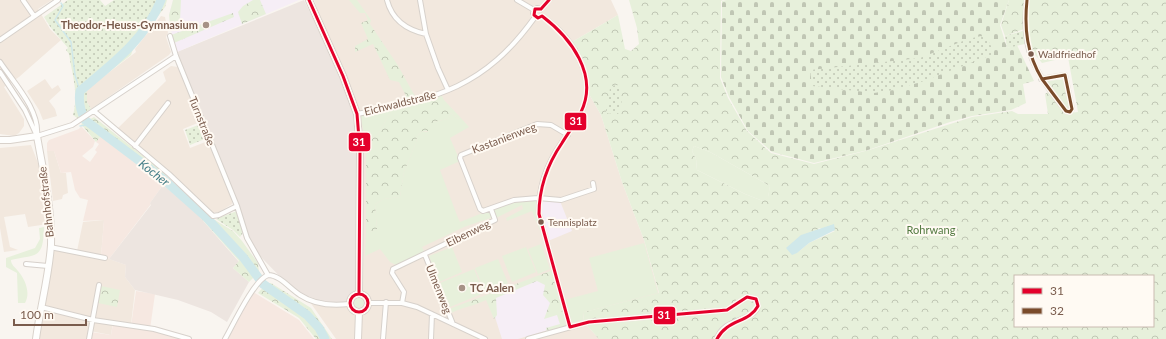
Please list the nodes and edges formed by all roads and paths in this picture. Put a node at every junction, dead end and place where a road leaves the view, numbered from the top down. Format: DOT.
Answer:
graph roads {
  1 [pos="23,0"];
  2 [pos="58,0"];
  3 [pos="308,0"];
  4 [pos="387,0"];
  5 [pos="420,0"];
  6 [pos="517,0"];
  7 [pos="549,0"];
  8 [pos="1027,0"];
  9 [pos="541,9"];
  10 [pos="534,10"];
  11 [pos="34,16"];
  12 [pos="542,16"];
  13 [pos="535,17"];
  14 [pos="426,34"];
  15 [pos="170,36"];
  16 [pos="0,40"];
  17 [pos="176,56"];
  18 [pos="0,62"];
  19 [pos="0,72"];
  20 [pos="1041,79"];
  21 [pos="448,90"];
  22 [pos="168,103"];
  23 [pos="94,111"];
  24 [pos="356,114"];
  25 [pos="568,135"];
  26 [pos="37,136"];
  27 [pos="0,140"];
  28 [pos="135,146"];
  29 [pos="593,184"];
  30 [pos="538,198"];
  31 [pos="237,206"];
  32 [pos="491,208"];
  33 [pos="50,247"];
  34 [pos="425,255"];
  35 [pos="105,258"];
  36 [pos="26,264"];
  37 [pos="48,266"];
  38 [pos="268,275"];
  39 [pos="99,285"];
  40 [pos="359,294"];
  41 [pos="386,302"];
  42 [pos="368,303"];
  43 [pos="402,303"];
  44 [pos="349,304"];
  45 [pos="41,307"];
  46 [pos="359,312"];
  47 [pos="432,314"];
  48 [pos="93,320"];
  49 [pos="452,324"];
  50 [pos="570,327"];
  51 [pos="36,339"];
  52 [pos="89,339"];
  53 [pos="189,339"];
  54 [pos="225,339"];
  55 [pos="358,339"];
  56 [pos="383,339"];
  57 [pos="431,339"];
  58 [pos="485,339"];
  59 [pos="528,339"];
  60 [pos="717,339"];
  1 -- 11 [label="street"];
  2 -- 11 [label="street"];
  3 -- 24 [label="main road"];
  4 -- 14 [label="street"];
  5 -- 14 [label="street"];
  6 -- 10 [label="street"];
  7 -- 9 [label="street"];
  8 -- 20 [label="street"];
  9 -- 10 [label="street"];
  9 -- 12 [label="street"];
  10 -- 13 [label="street"];
  11 -- 16 [label="street"];
  12 -- 13 [label="street"];
  12 -- 25 [label="street"];
  13 -- 21 [label="street, Eichwaldstraße"];
  14 -- 21 [label="street"];
  15 -- 17 [label="street, Turnstraße"];
  17 -- 23 [label="street"];
  17 -- 31 [label="street, Turnstraße"];
  18 -- 26 [label="street, Bahnhofstraße"];
  19 -- 26 [label="street, Bahnhofstraße"];
  20 -- 20 [label="street"];
  21 -- 24 [label="street, Eichwaldstraße"];
  22 -- 28 [label="street"];
  23 -- 26 [label="street"];
  23 -- 28 [label="street"];
  24 -- 40 [label="main road"];
  25 -- 30 [label="street"];
  25 -- 32 [label="street, Kastanienweg"];
  26 -- 27 [label="main road"];
  26 -- 33 [label="main road, Bahnhofstraße"];
  28 -- 31 [label="street"];
  29 -- 30 [label="street, Eibenweg"];
  30 -- 32 [label="street, Eibenweg"];
  30 -- 50 [label="street"];
  31 -- 38 [label="street, Turnstraße"];
  32 -- 34 [label="street, Eibenweg"];
  33 -- 35 [label="street"];
  33 -- 37 [label="main road, Bahnhofstraße"];
  34 -- 43 [label="street, Eibenweg"];
  34 -- 49 [label="street, Ulmenweg"];
  36 -- 37 [label="street"];
  37 -- 45 [label="main road, Bahnhofstraße"];
  38 -- 44 [label="street"];
  38 -- 54 [label="street"];
  39 -- 48 [label="street"];
  40 -- 42 [label="main road"];
  40 -- 44 [label="main road"];
  41 -- 42 [label="street"];
  41 -- 43 [label="street"];
  41 -- 56 [label="street"];
  42 -- 46 [label="main road"];
  43 -- 47 [label="street"];
  44 -- 46 [label="main road"];
  45 -- 48 [label="street"];
  45 -- 51 [label="main road, Bahnhofstraße"];
  46 -- 55 [label="main road"];
  47 -- 49 [label="street"];
  47 -- 57 [label="street"];
  48 -- 52 [label="street"];
  48 -- 53 [label="street"];
  49 -- 58 [label="street"];
  50 -- 59 [label="street"];
  50 -- 60 [label="street"];
}
